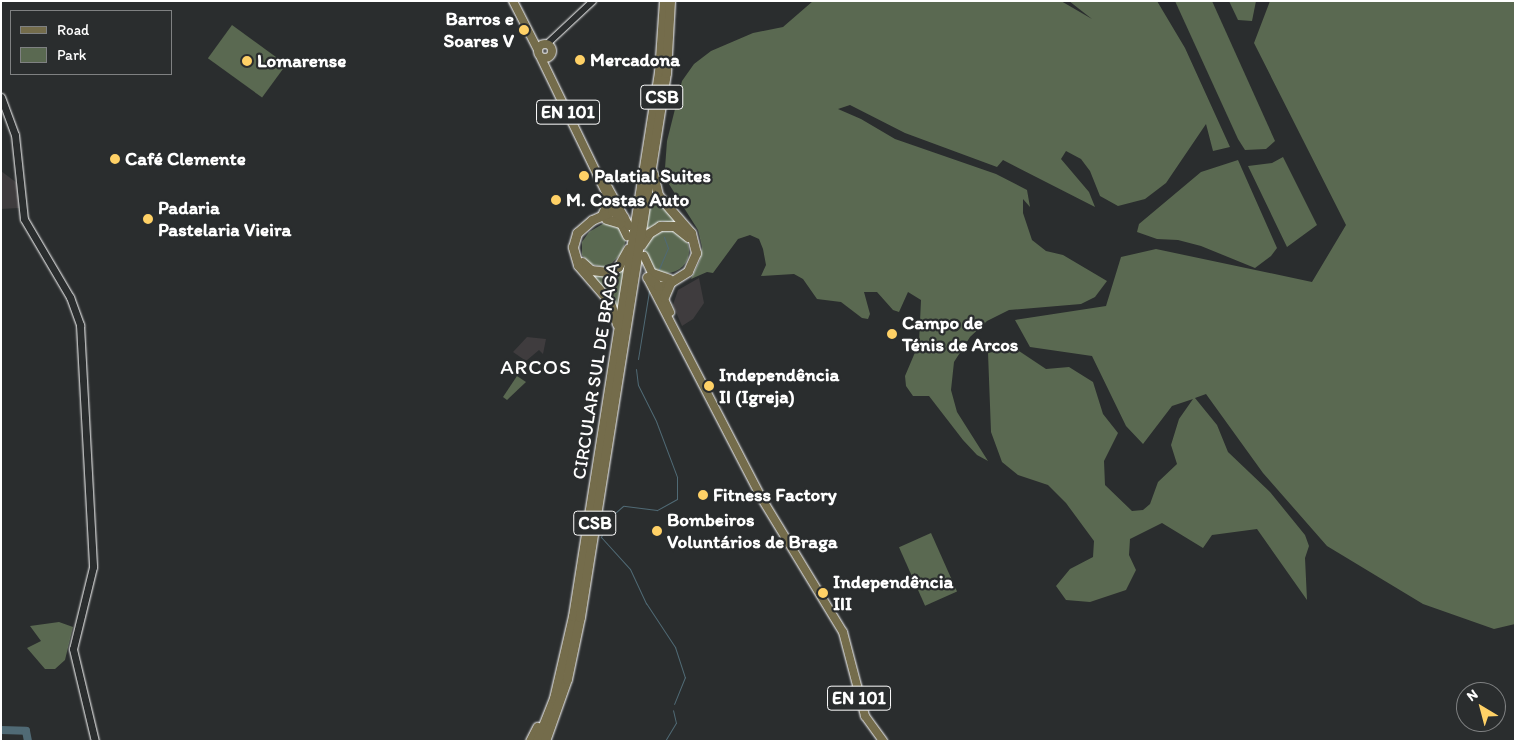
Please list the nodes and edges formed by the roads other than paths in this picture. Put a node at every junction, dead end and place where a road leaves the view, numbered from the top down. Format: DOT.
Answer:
graph roads {
  1 [pos="513,1"];
  2 [pos="593,1"];
  3 [pos="664,1"];
  4 [pos="670,1"];
  5 [pos="545,50"];
  6 [pos="1,97"];
  7 [pos="652,164"];
  8 [pos="596,168"];
  9 [pos="609,199"];
  10 [pos="616,208"];
  11 [pos="604,217"];
  12 [pos="624,222"];
  13 [pos="630,238"];
  14 [pos="641,253"];
  15 [pos="650,275"];
  16 [pos="669,281"];
  17 [pos="657,289"];
  18 [pos="664,297"];
  19 [pos="618,331"];
  20 [pos="679,335"];
  21 [pos="620,343"];
  22 [pos="568,661"];
  23 [pos="94,741"];
  24 [pos="530,741"];
  25 [pos="537,741"];
  26 [pos="545,741"];
  27 [pos="883,741"];
  1 -- 5 [label="main road"];
  2 -- 5 [label="street"];
  3 -- 13 [label="highway, CIRCULAR SUL DE BRAGA / CSB"];
  4 -- 7 [label="highway, CIRCULAR SUL DE BRAGA / CSB"];
  5 -- 8 [label="main road, EN 101"];
  6 -- 23 [label="main road"];
  7 -- 14 [label="highway, CIRCULAR SUL DE BRAGA / CSB"];
  7 -- 16 [label="highway"];
  8 -- 9 [label="main road, EN 101"];
  8 -- 10 [label="main road, EN 101"];
  9 -- 10 [label="main road, EN 101"];
  9 -- 11 [label="highway"];
  10 -- 11 [label="highway"];
  10 -- 12 [label="highway"];
  11 -- 12 [label="highway"];
  11 -- 13 [label="highway"];
  11 -- 19 [label="highway"];
  12 -- 13 [label="main road"];
  13 -- 19 [label="highway, CIRCULAR SUL DE BRAGA / CSB"];
  14 -- 15 [label="main road"];
  14 -- 16 [label="highway"];
  14 -- 21 [label="highway, CIRCULAR SUL DE BRAGA / CSB"];
  15 -- 16 [label="highway"];
  15 -- 17 [label="highway"];
  16 -- 17 [label="highway"];
  16 -- 18 [label="highway"];
  17 -- 18 [label="main road, EN 101"];
  17 -- 20 [label="main road, EN 101"];
  18 -- 20 [label="main road, EN 101"];
  19 -- 21 [label="highway, CIRCULAR SUL DE BRAGA / CSB"];
  20 -- 27 [label="main road, EN 101"];
  21 -- 22 [label="highway, CIRCULAR SUL DE BRAGA / CSB"];
  22 -- 24 [label="highway"];
  22 -- 25 [label="highway, CIRCULAR SUL DE BRAGA / CSB"];
  22 -- 26 [label="highway, CIRCULAR SUL DE BRAGA / CSB"];
}
